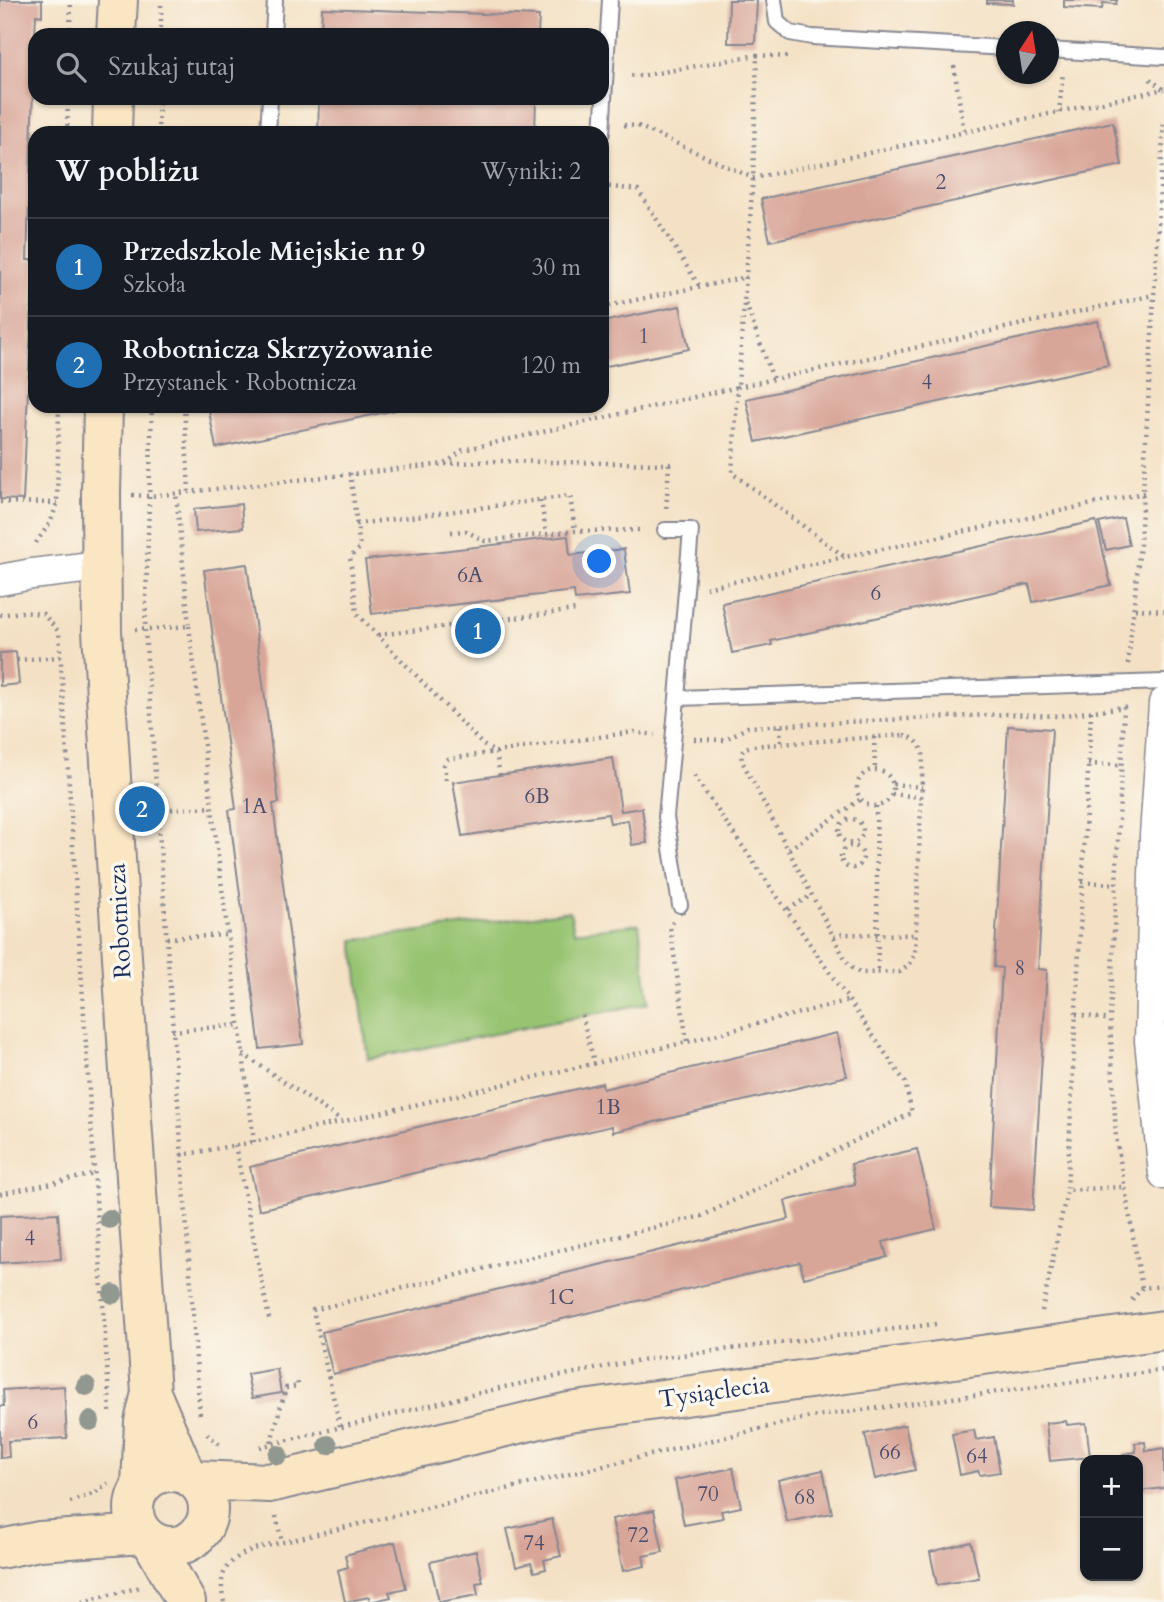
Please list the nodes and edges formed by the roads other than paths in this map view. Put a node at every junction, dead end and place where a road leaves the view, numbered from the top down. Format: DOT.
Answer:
graph roads {
  1 [pos="118,0"];
  2 [pos="275,0"];
  3 [pos="610,0"];
  4 [pos="774,0"];
  5 [pos="116,28"];
  6 [pos="273,28"];
  7 [pos="608,28"];
  8 [pos="996,47"];
  9 [pos="1059,51"];
  10 [pos="1164,57"];
  11 [pos="113,105"];
  12 [pos="270,105"];
  13 [pos="603,105"];
  14 [pos="112,126"];
  15 [pos="268,126"];
  16 [pos="602,126"];
  17 [pos="103,413"];
  18 [pos="665,530"];
  19 [pos="100,566"];
  20 [pos="0,580"];
  21 [pos="1164,682"];
  22 [pos="677,698"];
  23 [pos="1164,703"];
  24 [pos="680,905"];
  25 [pos="1164,1174"];
  26 [pos="1164,1331"];
  27 [pos="151,1393"];
  28 [pos="191,1478"];
  29 [pos="272,1496"];
  30 [pos="136,1508"];
  31 [pos="202,1529"];
  32 [pos="0,1549"];
  33 [pos="186,1602"];
  34 [pos="199,1602"];
  1 -- 5 [label="street"];
  2 -- 6 [label="lane"];
  3 -- 7 [label="lane"];
  4 -- 8 [label="lane"];
  9 -- 10 [label="lane"];
  11 -- 14 [label="street"];
  12 -- 15 [label="lane"];
  13 -- 16 [label="lane"];
  17 -- 19 [label="street, Robotnicza"];
  18 -- 22 [label="lane"];
  19 -- 20 [label="street"];
  19 -- 27 [label="street, Robotnicza"];
  21 -- 22 [label="lane"];
  22 -- 24 [label="lane"];
  23 -- 25 [label="street"];
  26 -- 29 [label="street, Tysiąclecia"];
  27 -- 28 [label="street, Robotnicza"];
  27 -- 30 [label="street, Robotnicza"];
  28 -- 29 [label="street, Tysiąclecia"];
  28 -- 30 [label="street"];
  28 -- 31 [label="street"];
  29 -- 31 [label="street, Tysiąclecia"];
  30 -- 31 [label="street"];
  30 -- 32 [label="street"];
  30 -- 33 [label="street"];
  31 -- 34 [label="street"];
}
